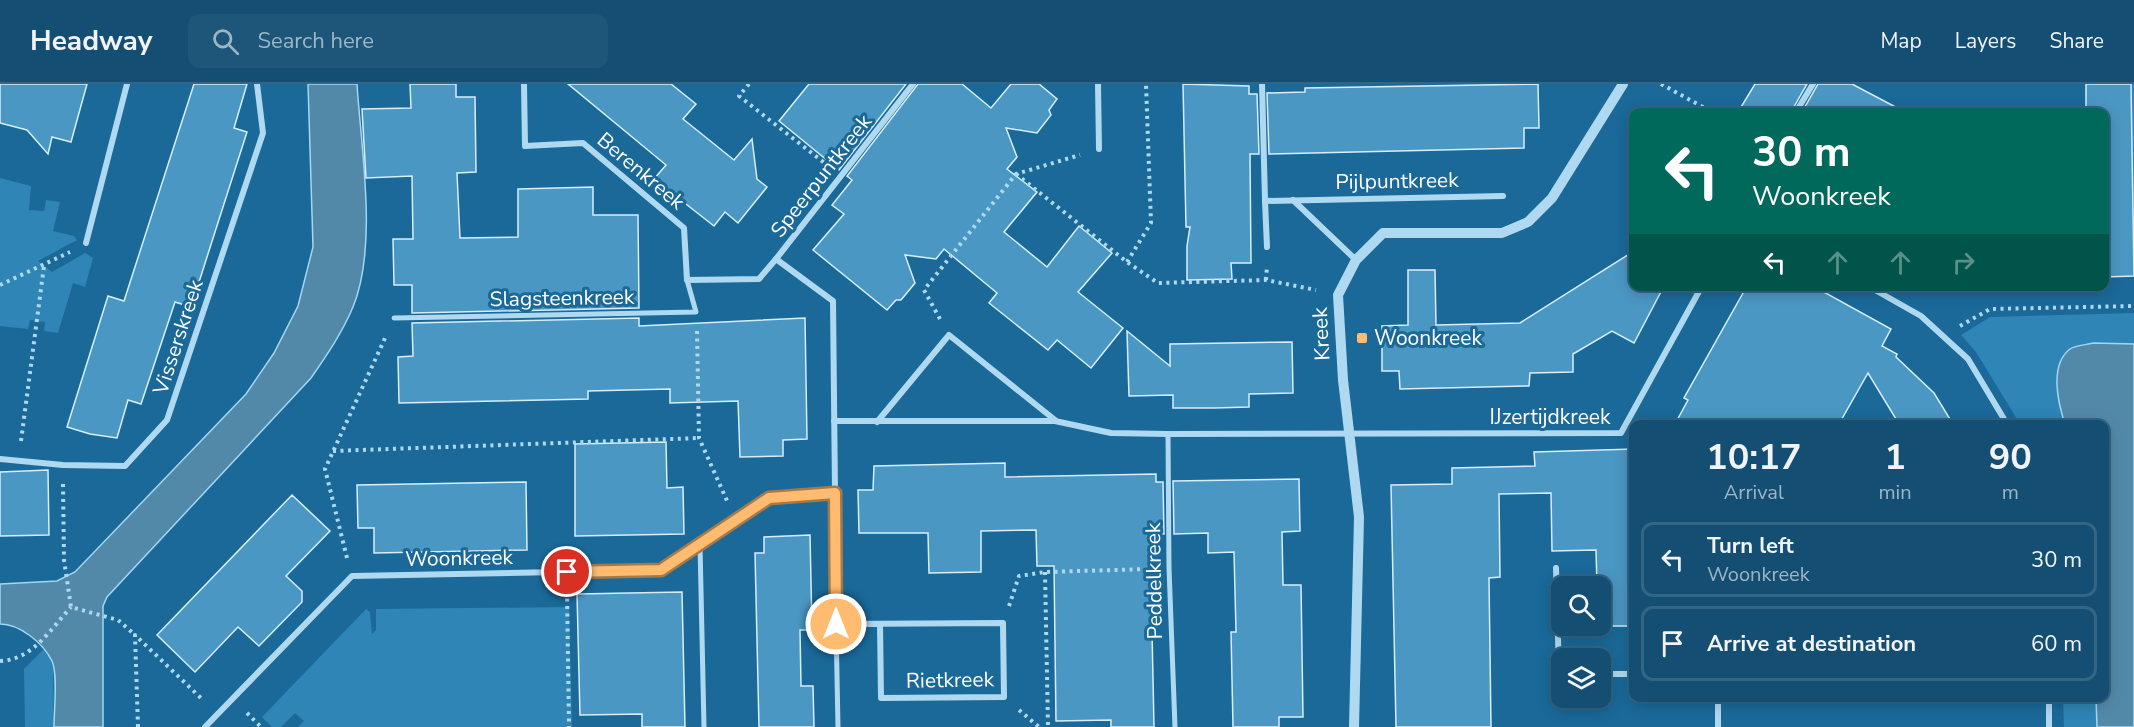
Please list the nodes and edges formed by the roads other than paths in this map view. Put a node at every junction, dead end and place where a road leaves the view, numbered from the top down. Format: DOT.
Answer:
graph roads {
  1 [pos="127,84"];
  2 [pos="257,84"];
  3 [pos="524,84"];
  4 [pos="913,84"];
  5 [pos="1098,84"];
  6 [pos="1262,84"];
  7 [pos="1623,84"];
  8 [pos="1813,84"];
  9 [pos="1799,108"];
  10 [pos="1099,149"];
  11 [pos="1503,196"];
  12 [pos="1292,200"];
  13 [pos="1266,201"];
  14 [pos="86,243"];
  15 [pos="1267,247"];
  16 [pos="776,259"];
  17 [pos="1356,261"];
  18 [pos="687,280"];
  19 [pos="1699,291"];
  20 [pos="1877,291"];
  21 [pos="394,318"];
  22 [pos="2005,420"];
  23 [pos="834,421"];
  24 [pos="1055,421"];
  25 [pos="877,422"];
  26 [pos="1168,434"];
  27 [pos="1348,434"];
  28 [pos="0,459"];
  29 [pos="835,493"];
  30 [pos="700,545"];
  31 [pos="1556,568"];
  32 [pos="836,624"];
  33 [pos="880,624"];
  34 [pos="1558,648"];
  35 [pos="1611,674"];
  36 [pos="1629,674"];
  37 [pos="1718,702"];
  38 [pos="2049,702"];
  39 [pos="205,727"];
  40 [pos="704,727"];
  41 [pos="838,727"];
  42 [pos="1175,727"];
  43 [pos="1354,727"];
  44 [pos="1718,727"];
  45 [pos="2049,727"];
  1 -- 14 [label="street"];
  2 -- 28 [label="street, Visserskreek"];
  3 -- 18 [label="street, Berenkreek"];
  4 -- 16 [label="street, Speerpuntkreek"];
  5 -- 10 [label="street"];
  6 -- 13 [label="street"];
  7 -- 17 [label="street, Kreek"];
  8 -- 9 [label="street"];
  11 -- 12 [label="street, Pijlpuntkreek"];
  12 -- 13 [label="street, Pijlpuntkreek"];
  12 -- 17 [label="street"];
  13 -- 15 [label="street"];
  16 -- 18 [label="street"];
  16 -- 23 [label="street"];
  17 -- 27 [label="street, Kreek"];
  18 -- 21 [label="street, Slagsteenkreek"];
  19 -- 27 [label="street, IJzertijdkreek"];
  20 -- 22 [label="street"];
  23 -- 25 [label="street"];
  23 -- 29 [label="street"];
  24 -- 25 [label="street"];
  24 -- 25 [label="street"];
  24 -- 26 [label="street"];
  26 -- 27 [label="street"];
  26 -- 42 [label="street, Peddelkreek"];
  27 -- 43 [label="street, Kreek"];
  29 -- 30 [label="street, Woonkreek"];
  29 -- 32 [label="street"];
  30 -- 39 [label="street, Woonkreek"];
  30 -- 40 [label="street"];
  31 -- 34 [label="street"];
  32 -- 33 [label="street"];
  32 -- 41 [label="street"];
  33 -- 33 [label="street, Rietkreek"];
  35 -- 36 [label="street"];
  37 -- 44 [label="street"];
  38 -- 45 [label="street"];
}
